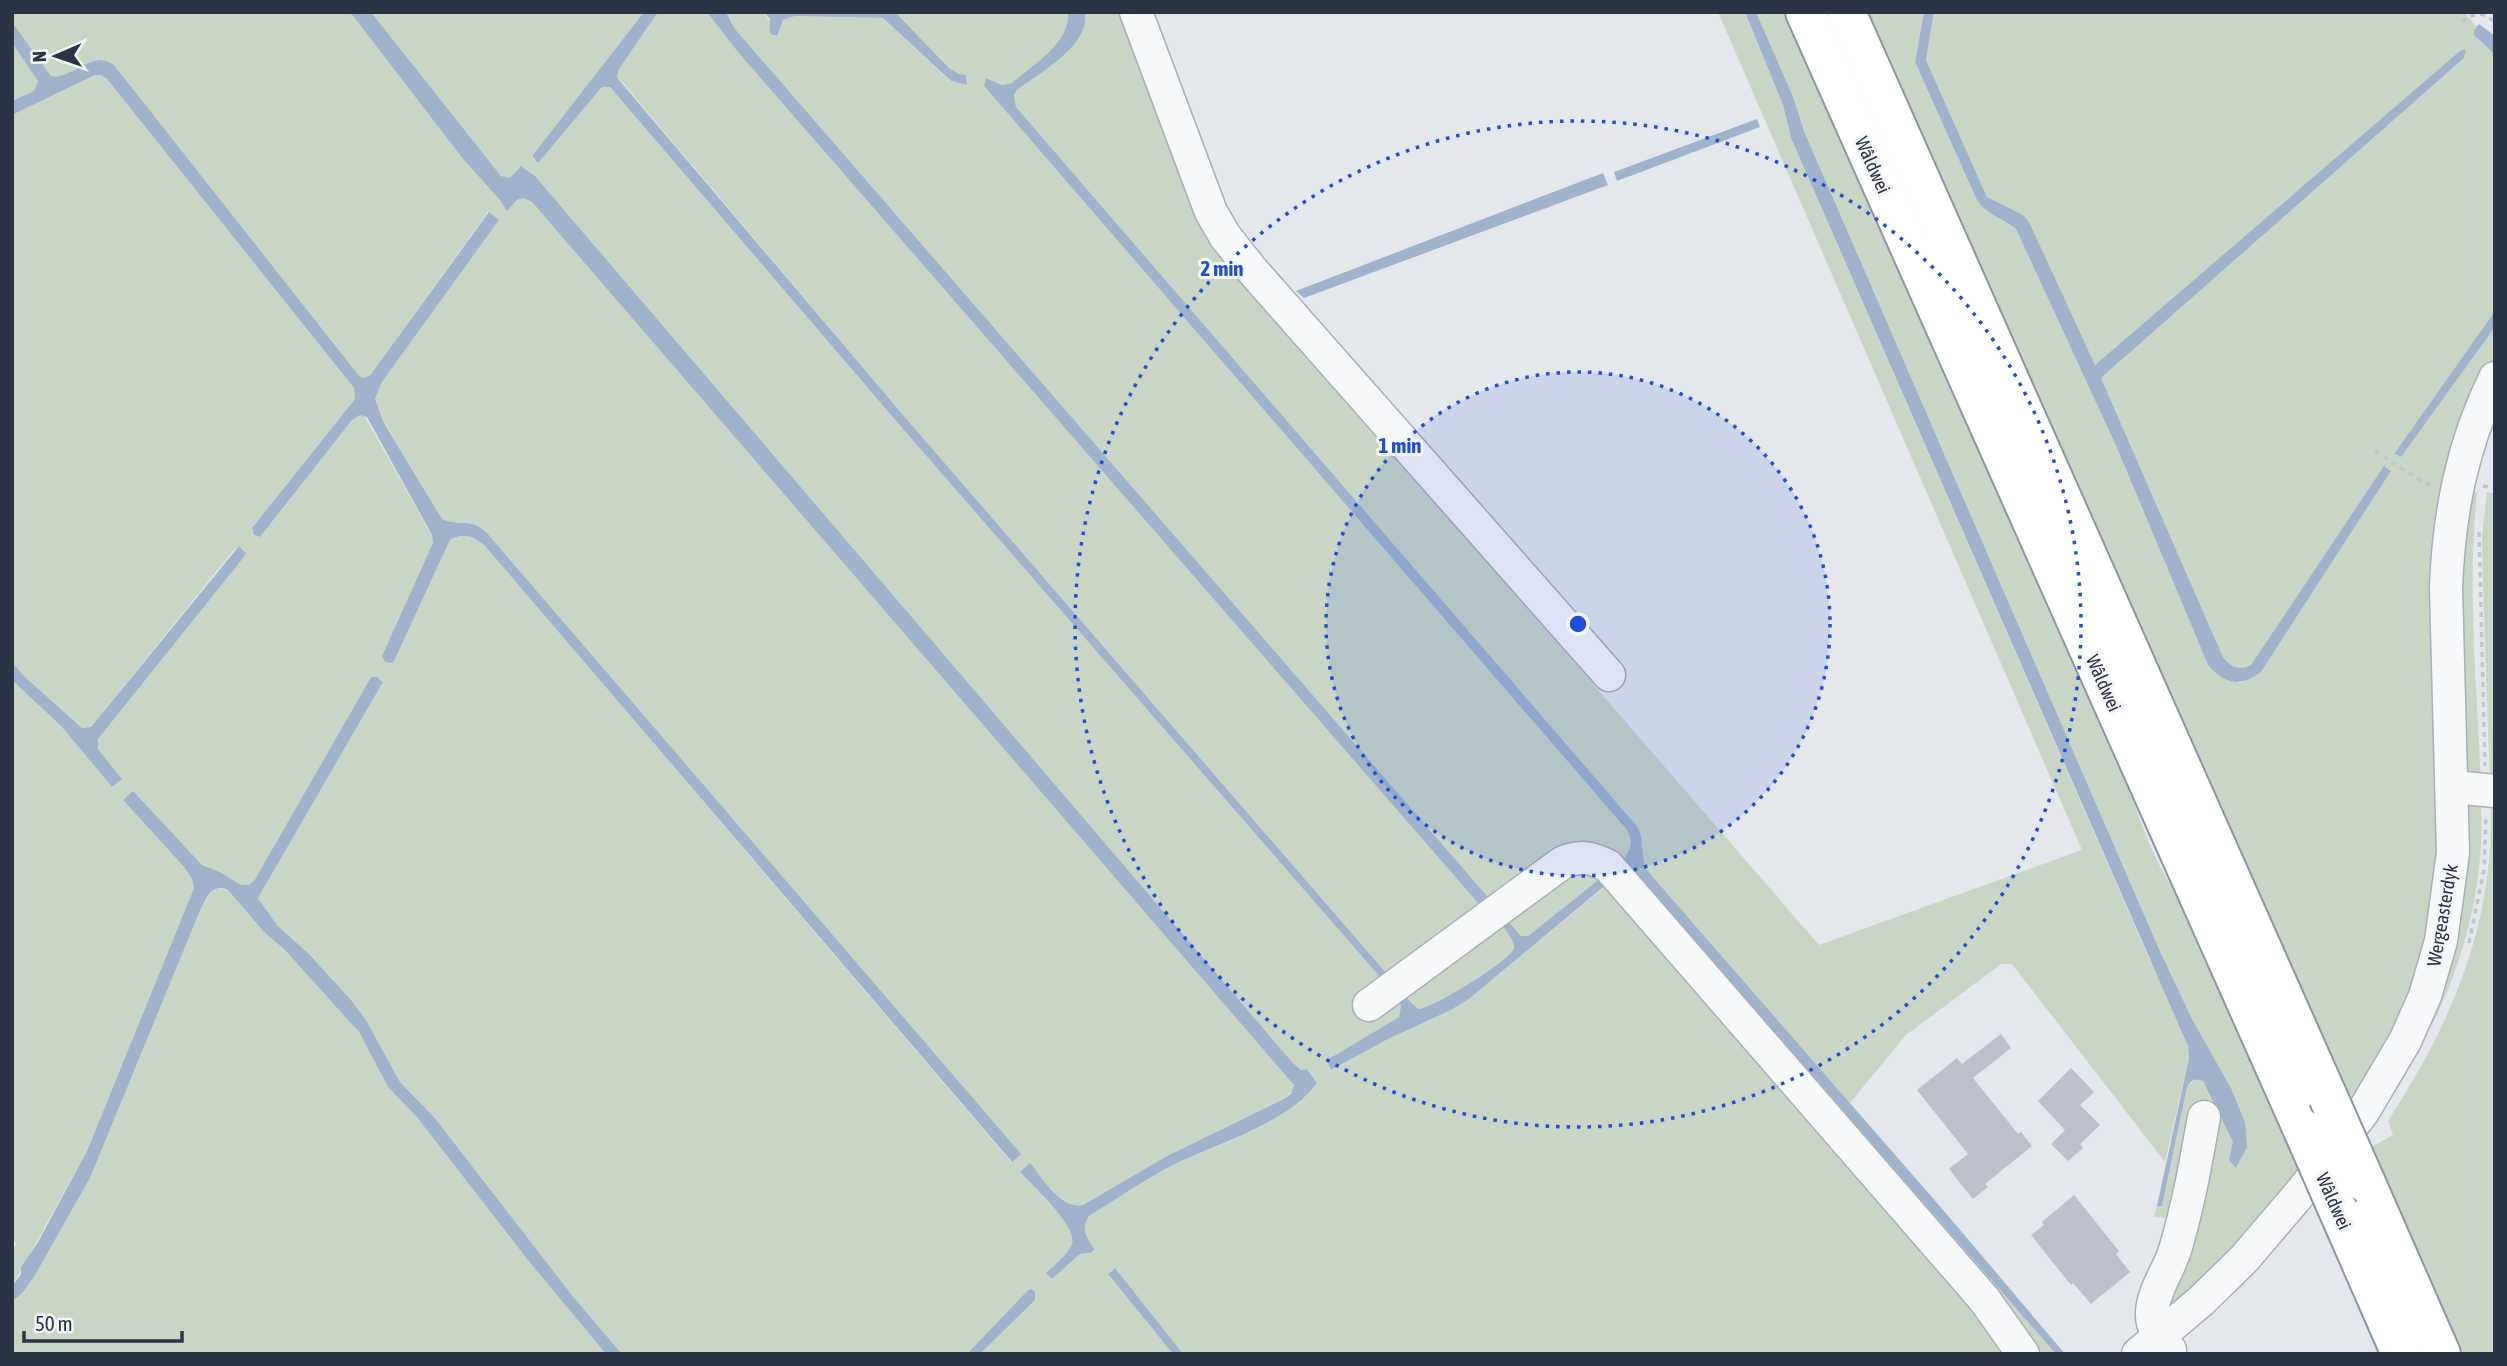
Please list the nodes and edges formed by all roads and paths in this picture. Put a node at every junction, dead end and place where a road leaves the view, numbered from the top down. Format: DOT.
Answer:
graph roads {
  1 [pos="1136,12"];
  2 [pos="1805,12"];
  3 [pos="1846,12"];
  4 [pos="2486,14"];
  5 [pos="2462,23"];
  6 [pos="2495,23"];
  7 [pos="2495,378"];
  8 [pos="2375,451"];
  9 [pos="2485,480"];
  10 [pos="2421,481"];
  11 [pos="2483,495"];
  12 [pos="2479,529"];
  13 [pos="1609,675"];
  14 [pos="2453,787"];
  15 [pos="2490,790"];
  16 [pos="1368,1005"];
  17 [pos="2204,1117"];
  18 [pos="2157,1348"];
  19 [pos="2023,1354"];
  20 [pos="2401,1354"];
  21 [pos="2441,1354"];
  1 -- 13 [label="street"];
  2 -- 20 [label="highway, Wâldwei, bridge"];
  3 -- 21 [label="highway, Wâldwei, bridge"];
  4 -- 5 [label="path"];
  4 -- 6 [label="path"];
  7 -- 14 [label="street, Wergeasterdyk"];
  8 -- 10 [label="path"];
  9 -- 11 [label="path"];
  12 -- 15 [label="path"];
  14 -- 15 [label="street"];
  14 -- 18 [label="street, Wergeasterdyk"];
  16 -- 19 [label="street"];
  17 -- 18 [label="street"];
}
